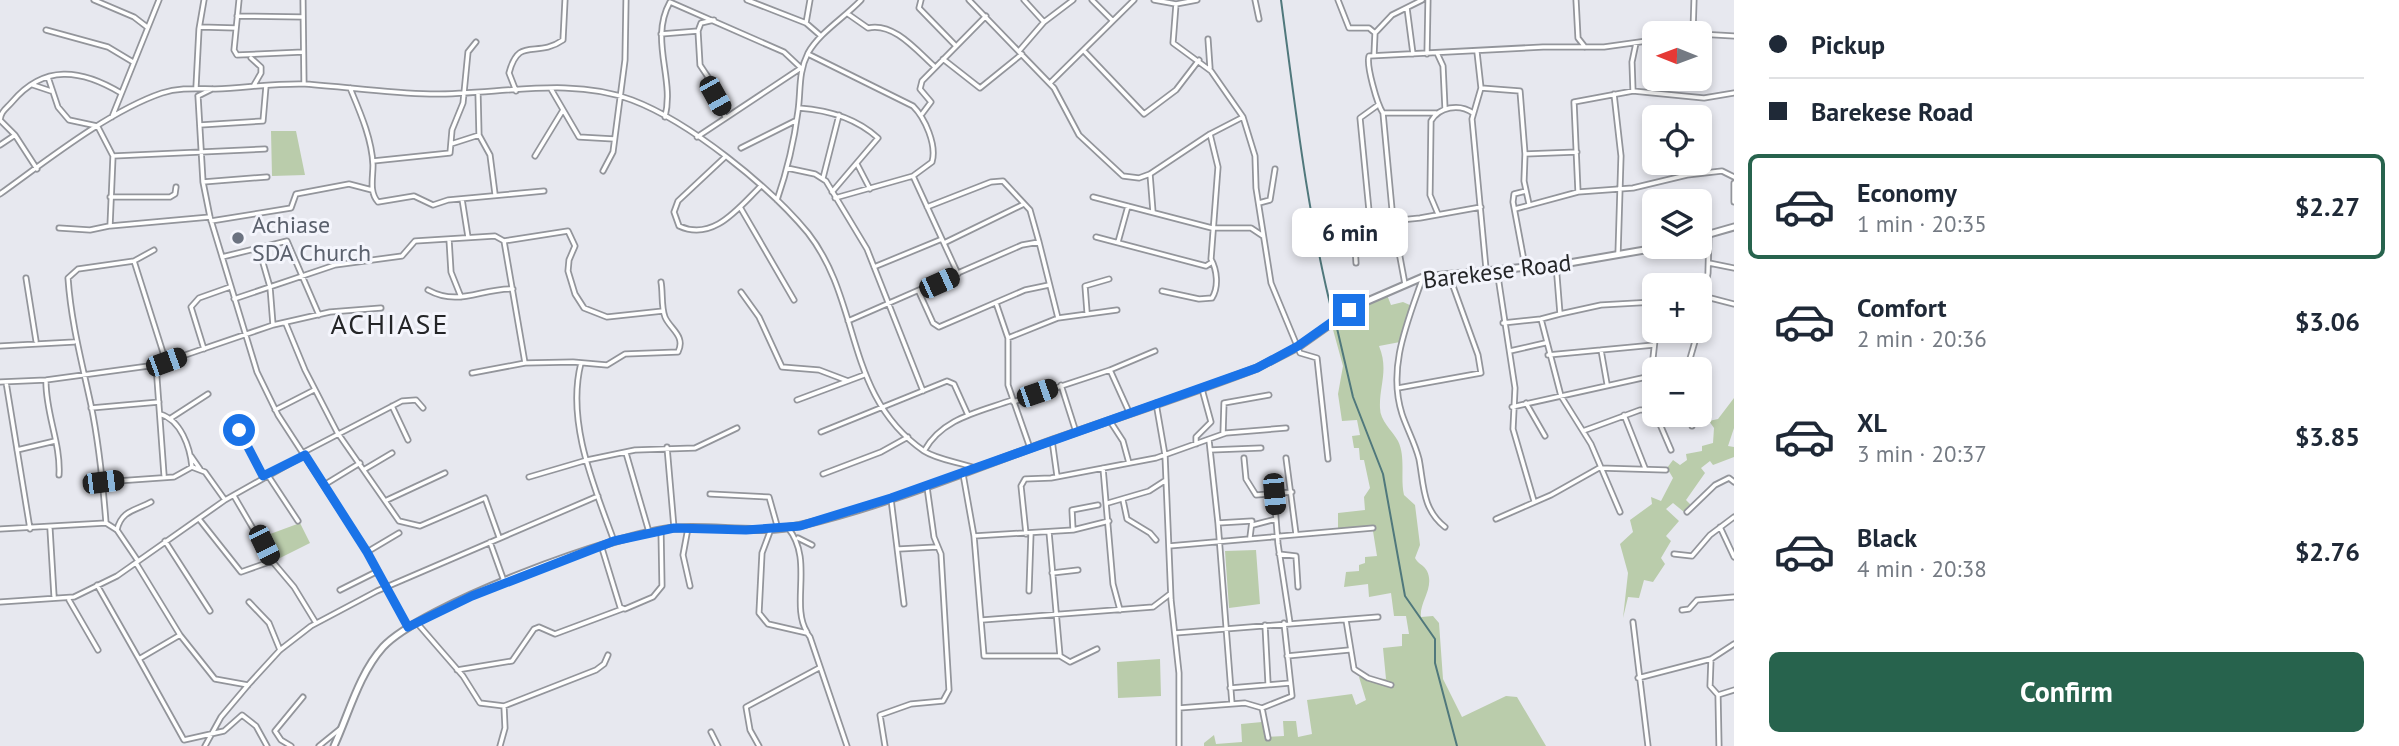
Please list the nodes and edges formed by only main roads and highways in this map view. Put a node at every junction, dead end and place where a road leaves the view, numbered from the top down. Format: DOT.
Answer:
graph roads {
  1 [pos="1734,227"];
  2 [pos="1712,233"];
  3 [pos="1642,251"];
  4 [pos="334,746"];
  1 -- 2 [label="main road"];
  3 -- 4 [label="main road, Barekese Road"];
}
